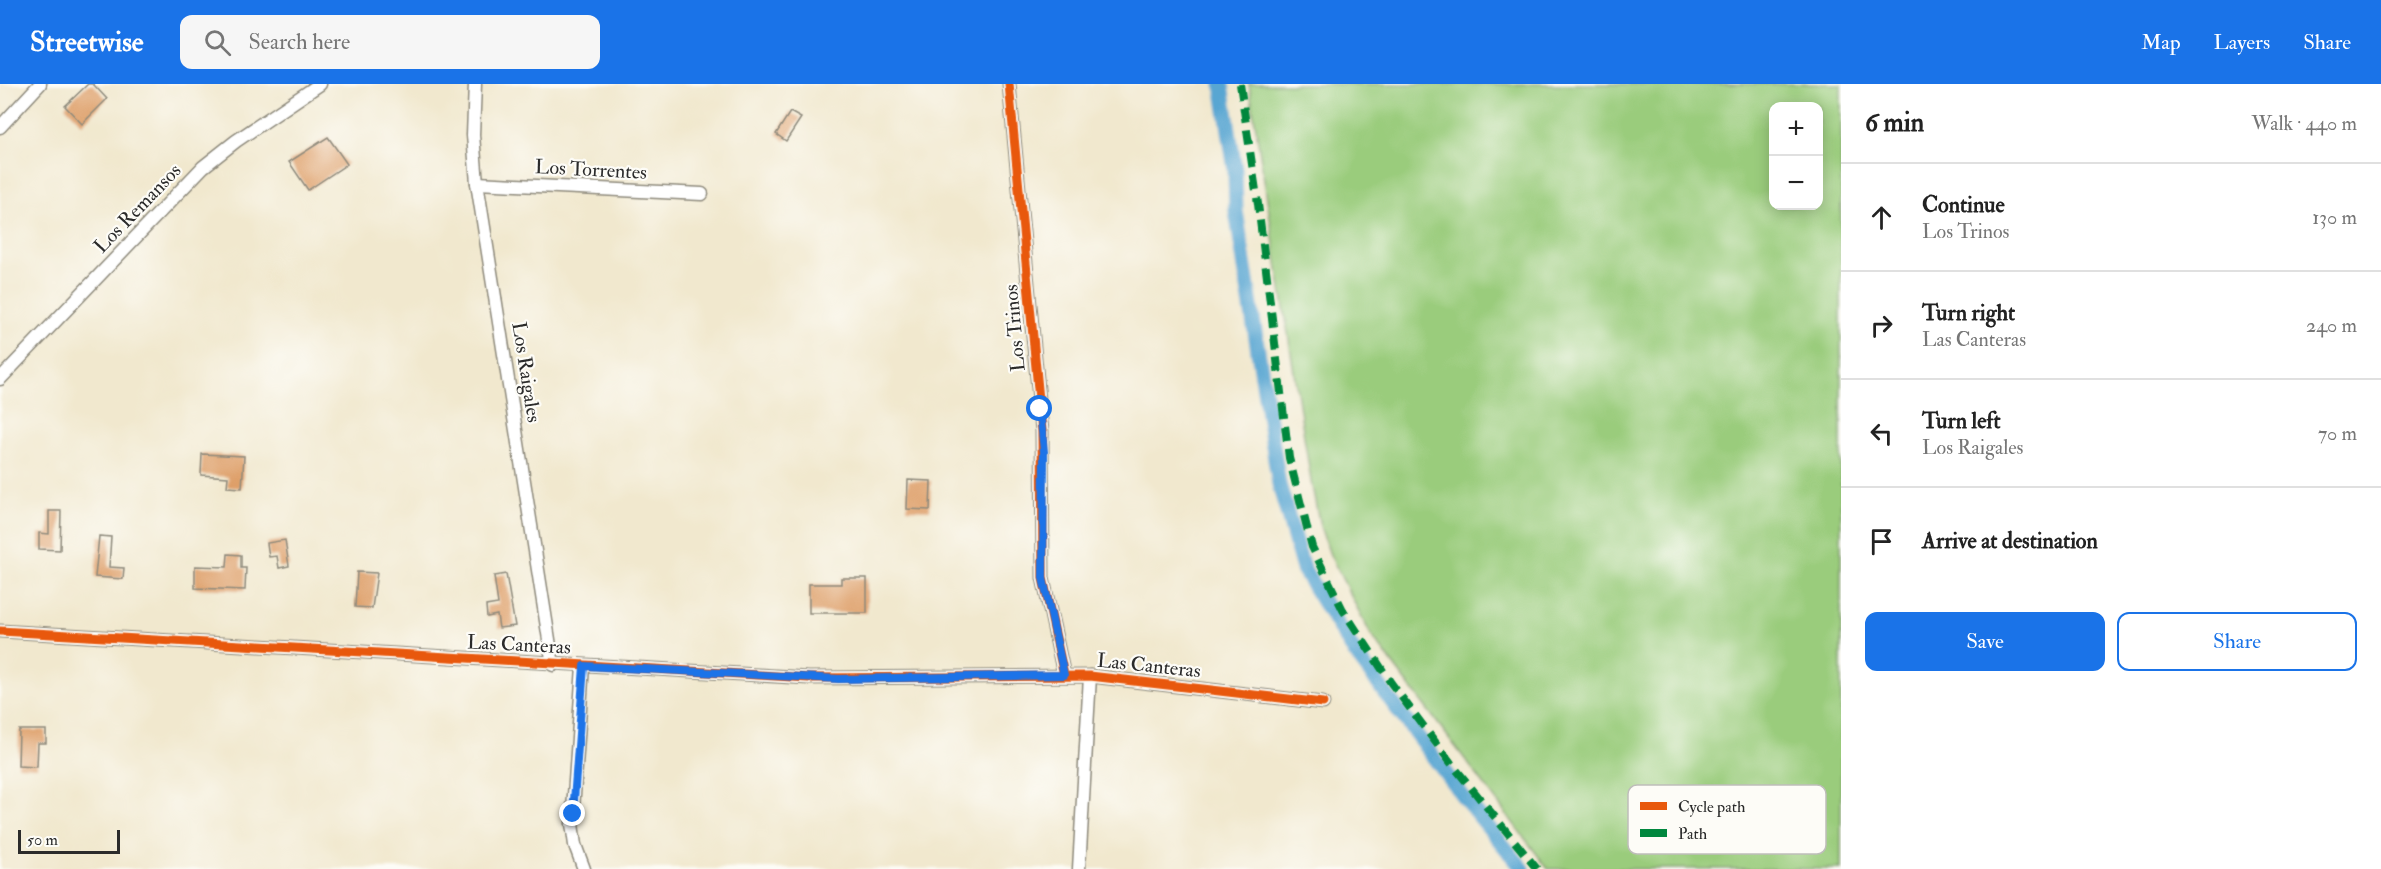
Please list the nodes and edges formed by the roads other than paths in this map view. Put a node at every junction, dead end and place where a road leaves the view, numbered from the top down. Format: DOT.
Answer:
graph roads {
  1 [pos="40,84"];
  2 [pos="320,84"];
  3 [pos="475,84"];
  4 [pos="1009,84"];
  5 [pos="0,127"];
  6 [pos="477,183"];
  7 [pos="702,194"];
  8 [pos="0,380"];
  9 [pos="0,631"];
  10 [pos="553,664"];
  11 [pos="584,666"];
  12 [pos="1064,675"];
  13 [pos="1090,676"];
  14 [pos="1323,703"];
  15 [pos="584,869"];
  16 [pos="1079,869"];
  1 -- 5 [label="street"];
  2 -- 8 [label="street, Los Remansos"];
  3 -- 6 [label="street, Los Raigales"];
  4 -- 12 [label="street, Los Trinos"];
  6 -- 7 [label="street, Los Torrentes"];
  6 -- 10 [label="street, Los Raigales"];
  9 -- 10 [label="street, Las Canteras"];
  10 -- 11 [label="street, Las Canteras"];
  11 -- 12 [label="street, Las Canteras"];
  11 -- 15 [label="street"];
  12 -- 13 [label="street, Las Canteras"];
  13 -- 14 [label="street, Las Canteras"];
  13 -- 16 [label="street"];
}
